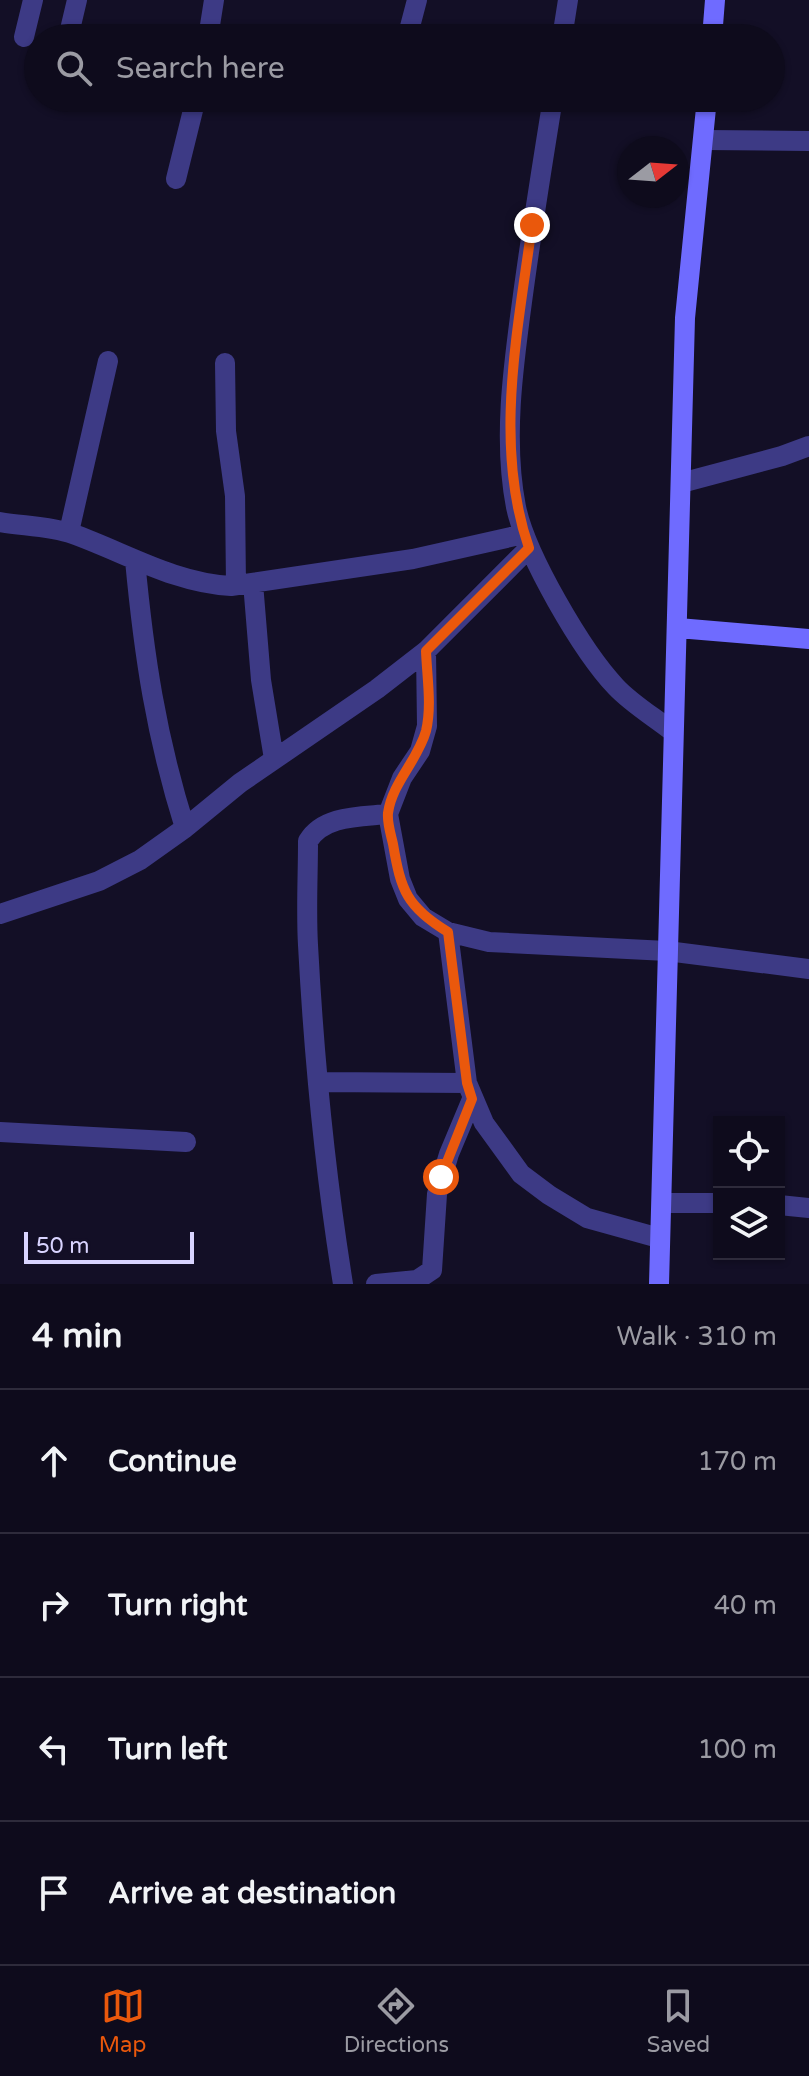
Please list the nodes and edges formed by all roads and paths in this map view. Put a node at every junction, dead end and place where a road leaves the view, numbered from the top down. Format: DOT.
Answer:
graph roads {
  1 [pos="33,0"];
  2 [pos="77,0"];
  3 [pos="214,0"];
  4 [pos="417,0"];
  5 [pos="568,0"];
  6 [pos="715,0"];
  7 [pos="27,24"];
  8 [pos="75,24"];
  9 [pos="210,24"];
  10 [pos="411,24"];
  11 [pos="564,24"];
  12 [pos="713,24"];
  13 [pos="191,112"];
  14 [pos="551,112"];
  15 [pos="706,112"];
  16 [pos="704,140"];
  17 [pos="809,141"];
  18 [pos="176,179"];
  19 [pos="108,361"];
  20 [pos="225,363"];
  21 [pos="809,446"];
  22 [pos="681,483"];
  23 [pos="0,522"];
  24 [pos="69,532"];
  25 [pos="527,541"];
  26 [pos="135,560"];
  27 [pos="244,584"];
  28 [pos="678,628"];
  29 [pos="809,639"];
  30 [pos="426,651"];
  31 [pos="673,732"];
  32 [pos="274,759"];
  33 [pos="388,814"];
  34 [pos="185,828"];
  35 [pos="0,914"];
  36 [pos="448,932"];
  37 [pos="667,951"];
  38 [pos="809,969"];
  39 [pos="318,1082"];
  40 [pos="470,1091"];
  41 [pos="0,1132"];
  42 [pos="186,1142"];
  43 [pos="662,1203"];
  44 [pos="713,1203"];
  45 [pos="785,1206"];
  46 [pos="809,1208"];
  47 [pos="659,1238"];
  48 [pos="343,1284"];
  49 [pos="376,1284"];
  50 [pos="659,1284"];
  1 -- 7 [label="street"];
  2 -- 8 [label="street"];
  3 -- 9 [label="street"];
  4 -- 10 [label="street"];
  5 -- 11 [label="street"];
  6 -- 12 [label="street"];
  13 -- 18 [label="street"];
  14 -- 25 [label="street"];
  15 -- 16 [label="street"];
  16 -- 17 [label="street"];
  16 -- 22 [label="street"];
  19 -- 24 [label="street"];
  20 -- 27 [label="street"];
  21 -- 22 [label="street"];
  22 -- 28 [label="street"];
  23 -- 24 [label="street"];
  24 -- 26 [label="street"];
  25 -- 27 [label="street"];
  25 -- 30 [label="street"];
  25 -- 31 [label="street"];
  26 -- 27 [label="street"];
  26 -- 34 [label="street"];
  27 -- 32 [label="street"];
  28 -- 29 [label="street"];
  28 -- 31 [label="street"];
  30 -- 32 [label="street"];
  30 -- 33 [label="street"];
  31 -- 37 [label="street"];
  32 -- 34 [label="street"];
  33 -- 36 [label="street"];
  33 -- 39 [label="street"];
  34 -- 35 [label="street"];
  36 -- 37 [label="street"];
  36 -- 40 [label="street"];
  37 -- 38 [label="street"];
  37 -- 43 [label="street"];
  39 -- 40 [label="street"];
  39 -- 48 [label="street"];
  40 -- 47 [label="street"];
  40 -- 49 [label="street"];
  41 -- 42 [label="street"];
  43 -- 44 [label="street"];
  43 -- 47 [label="street"];
  45 -- 46 [label="street"];
  47 -- 50 [label="street"];
}
